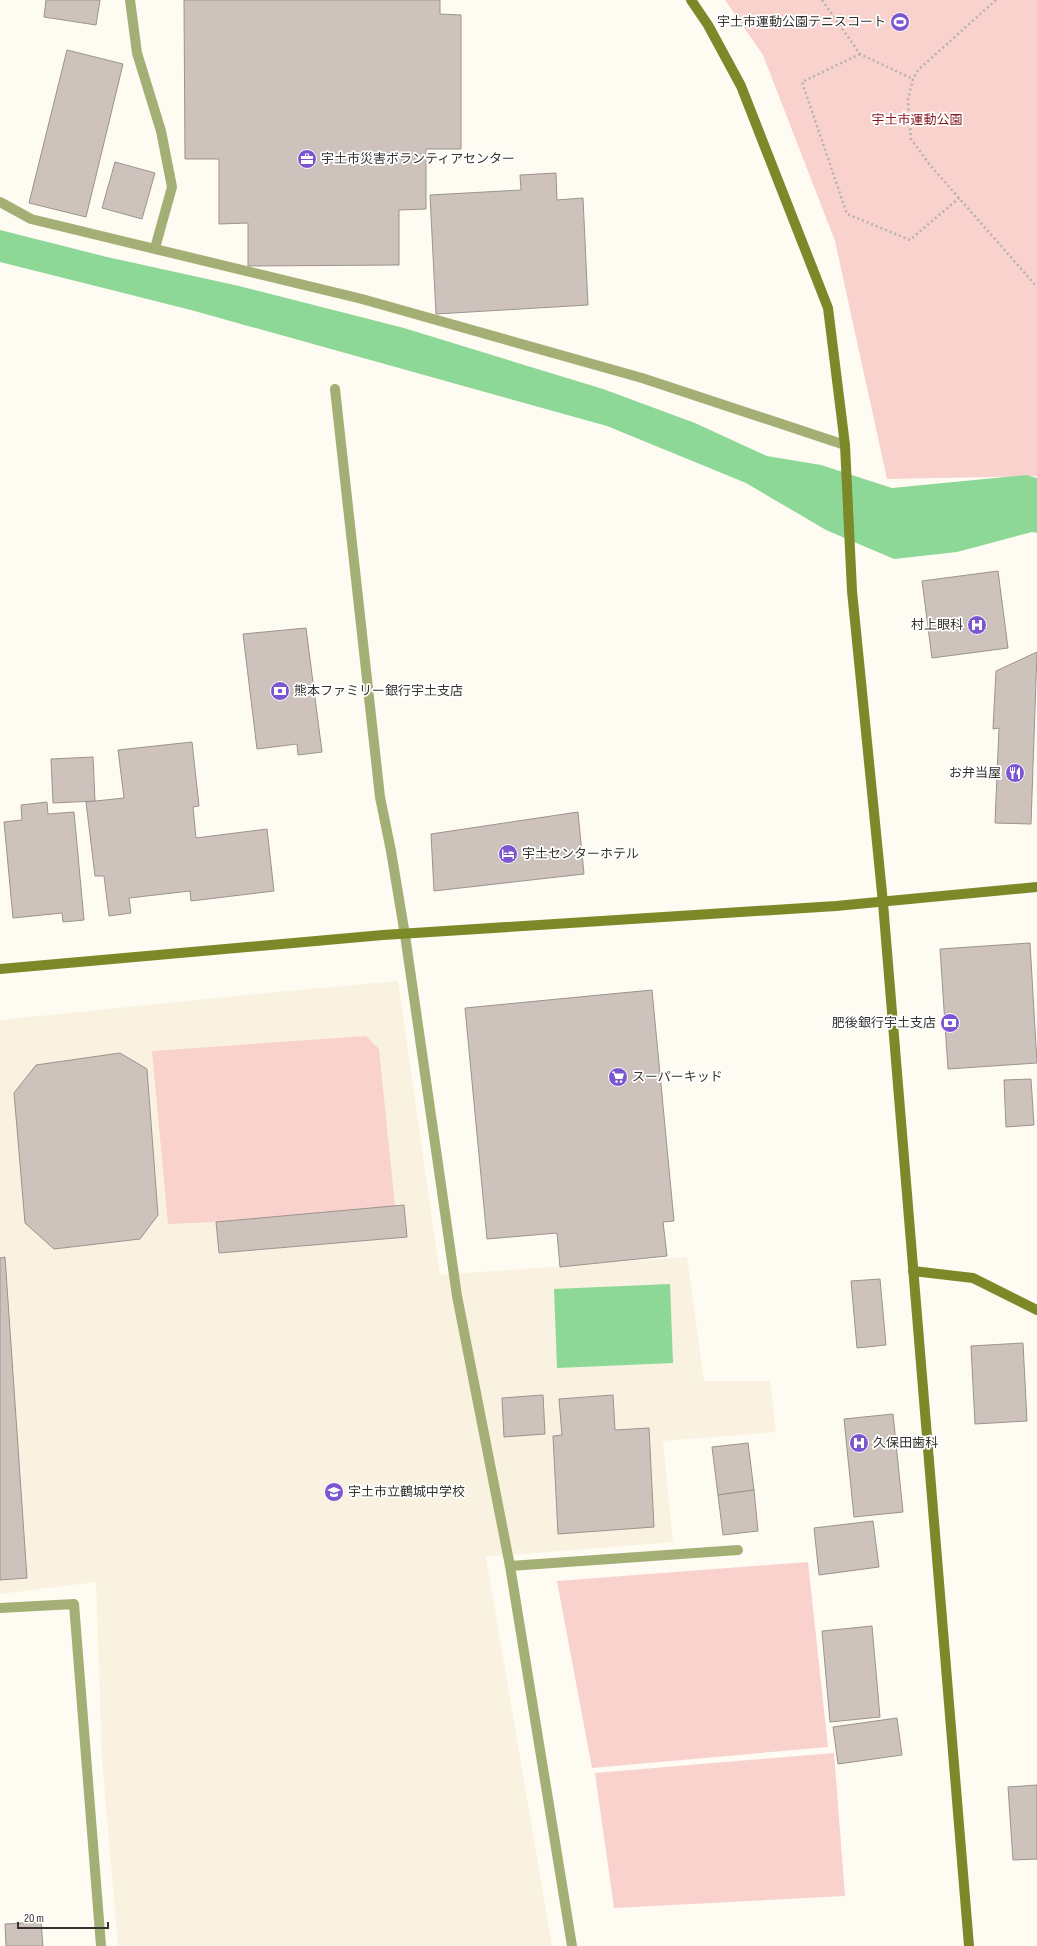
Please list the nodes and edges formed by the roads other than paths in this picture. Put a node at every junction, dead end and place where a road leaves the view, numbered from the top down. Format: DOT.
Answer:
graph roads {
  1 [pos="130,0"];
  2 [pos="692,0"];
  3 [pos="0,202"];
  4 [pos="155,248"];
  5 [pos="335,389"];
  6 [pos="845,445"];
  7 [pos="1037,887"];
  8 [pos="883,902"];
  9 [pos="405,935"];
  10 [pos="0,969"];
  11 [pos="913,1271"];
  12 [pos="1037,1310"];
  13 [pos="738,1550"];
  14 [pos="510,1566"];
  15 [pos="0,1608"];
  16 [pos="101,1946"];
  17 [pos="572,1946"];
  18 [pos="969,1946"];
  1 -- 4 [label="street"];
  2 -- 6 [label="street"];
  3 -- 4 [label="street"];
  4 -- 6 [label="street"];
  5 -- 9 [label="street"];
  6 -- 8 [label="street"];
  7 -- 8 [label="street"];
  8 -- 9 [label="street"];
  8 -- 11 [label="street"];
  9 -- 10 [label="street"];
  9 -- 14 [label="street"];
  11 -- 12 [label="street"];
  11 -- 18 [label="street"];
  13 -- 14 [label="street"];
  14 -- 17 [label="street"];
  15 -- 16 [label="street"];
}
